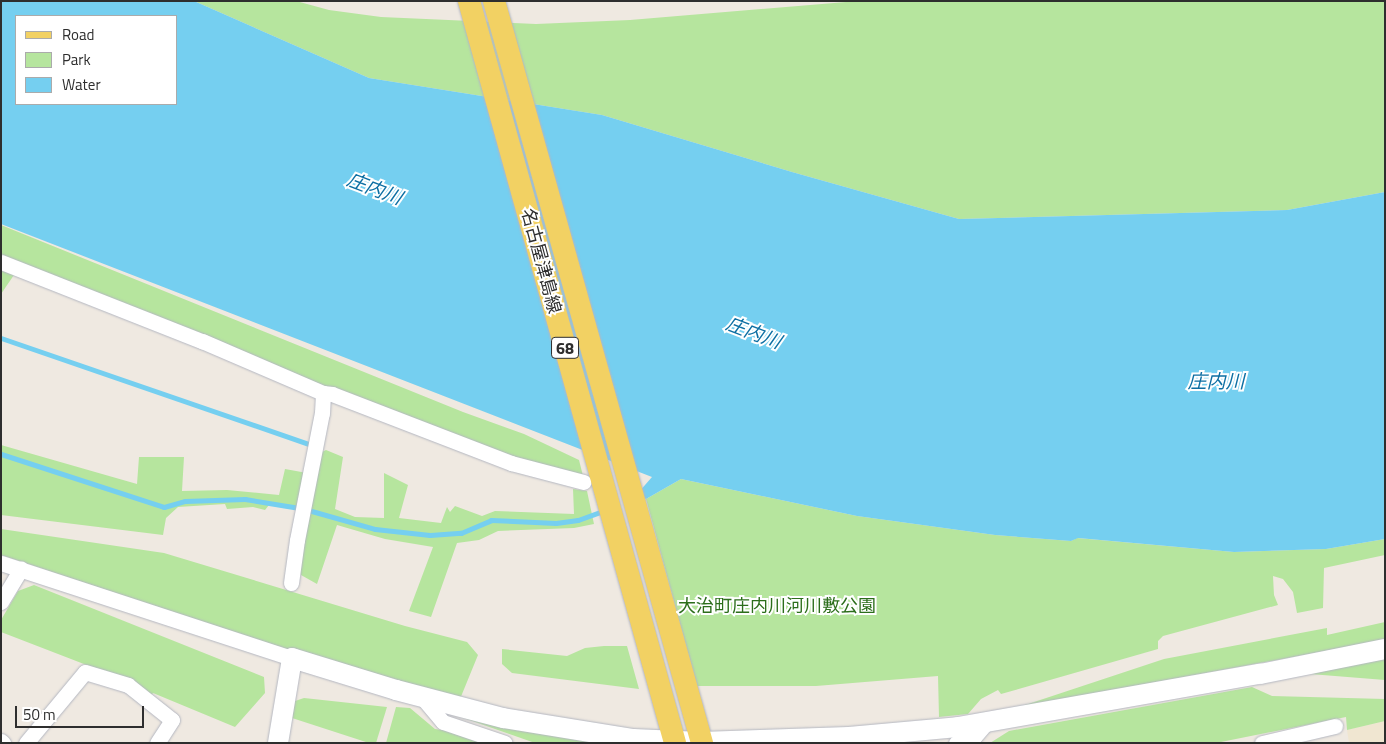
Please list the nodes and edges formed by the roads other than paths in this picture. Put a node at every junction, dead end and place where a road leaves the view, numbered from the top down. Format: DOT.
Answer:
graph roads {
  1 [pos="469,1"];
  2 [pos="494,1"];
  3 [pos="1,262"];
  4 [pos="323,393"];
  5 [pos="584,482"];
  6 [pos="1,563"];
  7 [pos="21,569"];
  8 [pos="291,583"];
  9 [pos="1,602"];
  10 [pos="1385,649"];
  11 [pos="292,658"];
  12 [pos="422,696"];
  13 [pos="987,722"];
  14 [pos="1335,726"];
  15 [pos="675,742"];
  16 [pos="701,742"];
  17 [pos="26,743"];
  18 [pos="157,743"];
  19 [pos="278,743"];
  20 [pos="505,743"];
  21 [pos="956,743"];
  22 [pos="1262,743"];
  1 -- 15 [label="main road, 名古屋津島線 / 68"];
  2 -- 16 [label="main road, 名古屋津島線 / 68"];
  3 -- 4 [label="street"];
  4 -- 5 [label="street"];
  4 -- 8 [label="street"];
  6 -- 7 [label="street"];
  7 -- 9 [label="street"];
  7 -- 11 [label="street"];
  10 -- 13 [label="street"];
  11 -- 12 [label="street"];
  11 -- 19 [label="street"];
  12 -- 15 [label="street"];
  12 -- 20 [label="street"];
  13 -- 16 [label="street"];
  13 -- 21 [label="street"];
  14 -- 22 [label="street"];
  15 -- 16 [label="street"];
  17 -- 18 [label="street"];
}
